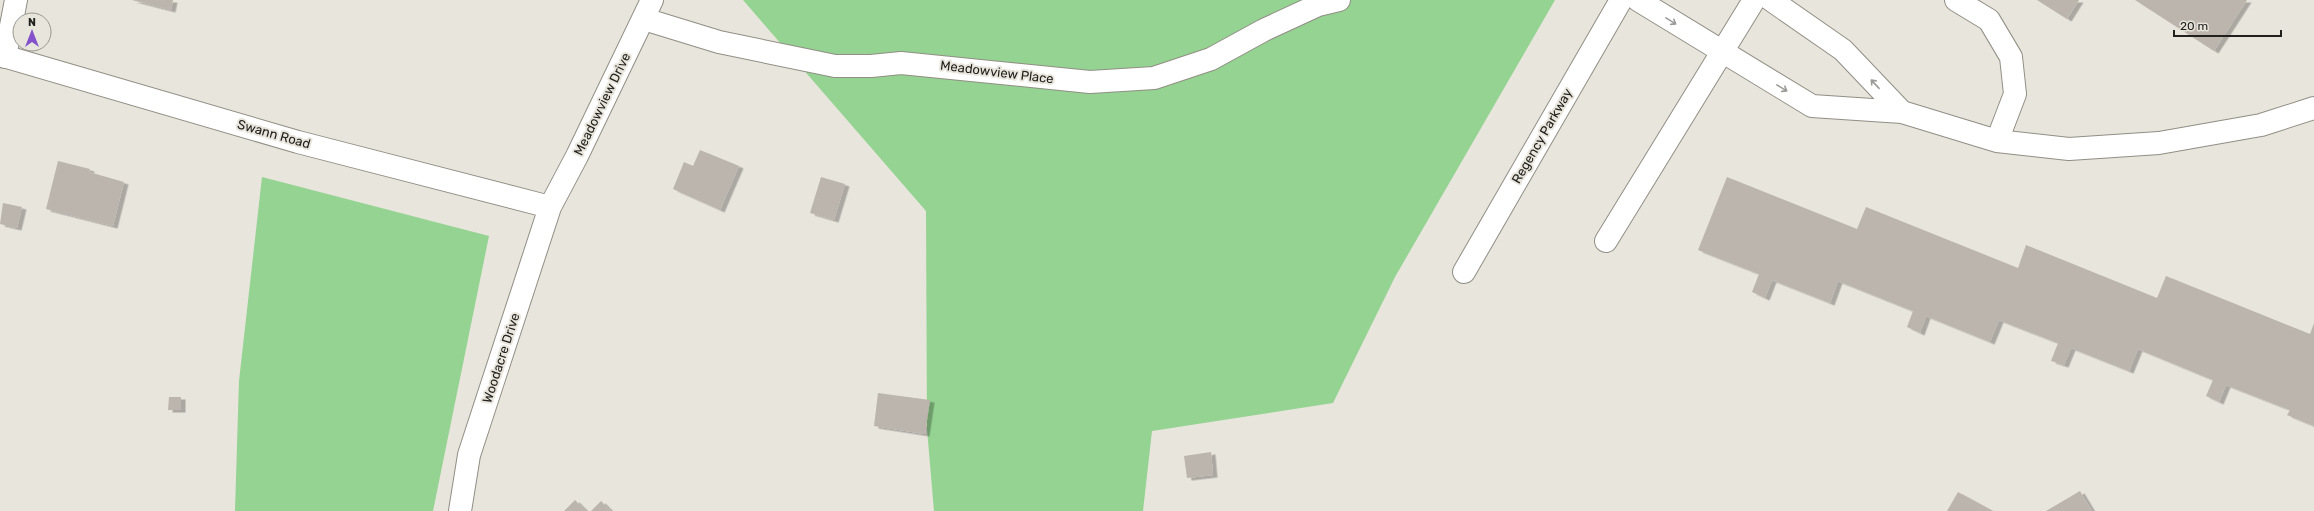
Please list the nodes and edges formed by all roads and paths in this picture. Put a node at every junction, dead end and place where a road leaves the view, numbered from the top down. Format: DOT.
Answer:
graph roads {
  1 [pos="16,0"];
  2 [pos="1339,0"];
  3 [pos="1621,0"];
  4 [pos="1638,0"];
  5 [pos="1754,0"];
  6 [pos="1771,0"];
  7 [pos="1956,0"];
  8 [pos="648,9"];
  9 [pos="1722,52"];
  10 [pos="2,56"];
  11 [pos="2314,108"];
  12 [pos="1902,112"];
  13 [pos="1997,141"];
  14 [pos="550,207"];
  15 [pos="1606,241"];
  16 [pos="1464,272"];
  17 [pos="460,511"];
  1 -- 10 [label="street"];
  2 -- 8 [label="street, Meadowview Place"];
  3 -- 16 [label="street, Regency Parkway"];
  4 -- 9 [label="street, one-way"];
  5 -- 9 [label="street"];
  12 -- 6 [label="street, one-way"];
  7 -- 13 [label="street"];
  8 -- 14 [label="street, Meadowview Drive"];
  9 -- 12 [label="street, one-way"];
  9 -- 15 [label="street"];
  10 -- 14 [label="street, Swann Road"];
  11 -- 13 [label="street"];
  12 -- 13 [label="street"];
  14 -- 17 [label="street, Woodacre Drive"];
}
